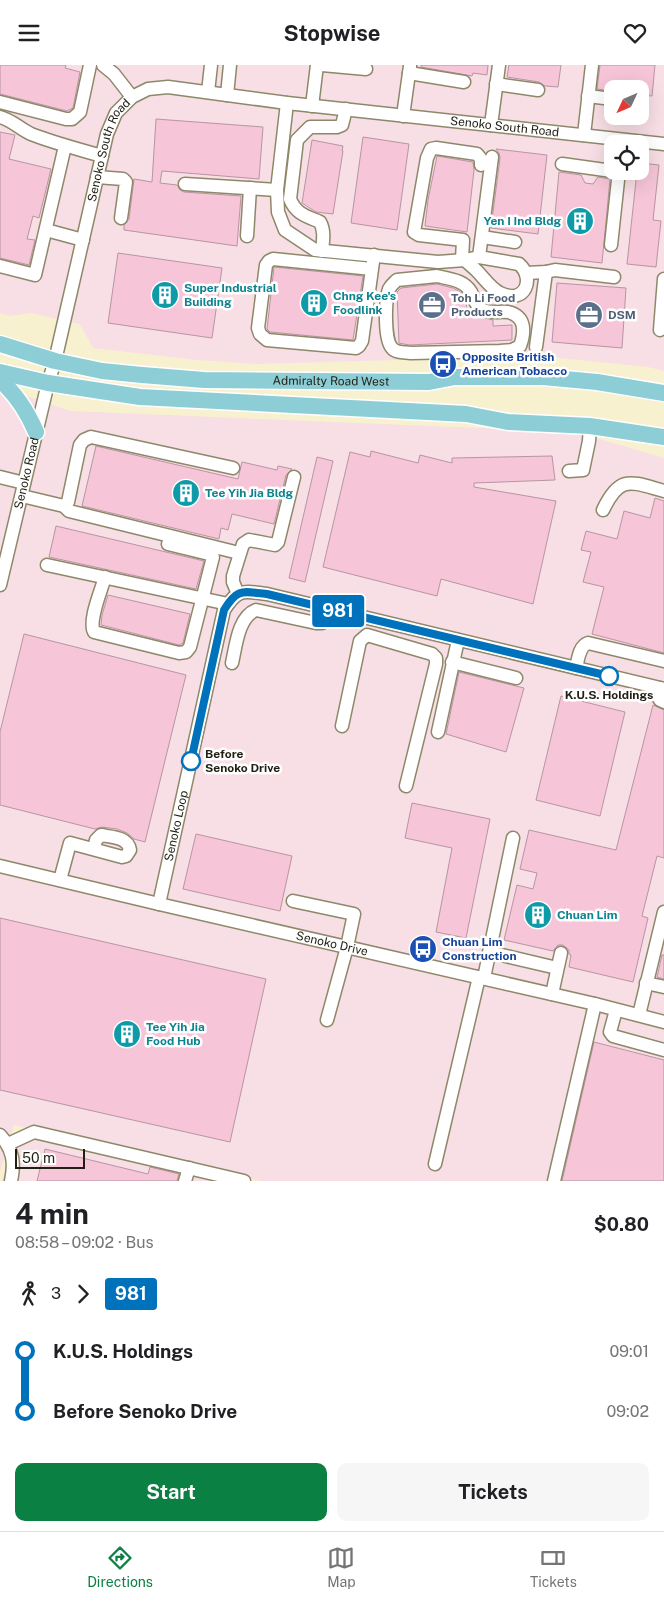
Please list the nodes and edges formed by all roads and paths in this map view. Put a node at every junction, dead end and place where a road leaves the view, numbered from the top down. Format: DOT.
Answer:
graph roads {
  1 [pos="90,65"];
  2 [pos="103,65"];
  3 [pos="211,65"];
  4 [pos="230,65"];
  5 [pos="317,65"];
  6 [pos="322,65"];
  7 [pos="499,65"];
  8 [pos="592,65"];
  9 [pos="366,69"];
  10 [pos="410,69"];
  11 [pos="114,70"];
  12 [pos="464,82"];
  13 [pos="496,84"];
  14 [pos="538,90"];
  15 [pos="208,92"];
  16 [pos="227,95"];
  17 [pos="588,96"];
  18 [pos="132,97"];
  19 [pos="604,98"];
  20 [pos="0,103"];
  21 [pos="287,103"];
  22 [pos="312,106"];
  23 [pos="346,109"];
  24 [pos="403,116"];
  25 [pos="0,117"];
  26 [pos="491,125"];
  27 [pos="584,135"];
  28 [pos="604,139"];
  29 [pos="649,143"];
  30 [pos="664,144"];
  31 [pos="65,146"];
  32 [pos="102,156"];
  33 [pos="492,157"];
  34 [pos="562,164"];
  35 [pos="481,165"];
  36 [pos="604,169"];
  37 [pos="97,177"];
  38 [pos="615,180"];
  39 [pos="184,184"];
  40 [pos="250,188"];
  41 [pos="277,190"];
  42 [pos="121,218"];
  43 [pos="46,230"];
  44 [pos="246,236"];
  45 [pos="482,237"];
  46 [pos="83,240"];
  47 [pos="515,242"];
  48 [pos="611,245"];
  49 [pos="322,251"];
  50 [pos="374,255"];
  51 [pos="478,257"];
  52 [pos="463,260"];
  53 [pos="438,261"];
  54 [pos="0,266"];
  55 [pos="372,269"];
  56 [pos="546,272"];
  57 [pos="526,273"];
  58 [pos="437,276"];
  59 [pos="614,277"];
  60 [pos="664,279"];
  61 [pos="660,331"];
  62 [pos="0,344"];
  63 [pos="536,347"];
  64 [pos="54,361"];
  65 [pos="0,372"];
  66 [pos="0,380"];
  67 [pos="48,383"];
  68 [pos="664,393"];
  69 [pos="590,426"];
  70 [pos="36,432"];
  71 [pos="664,437"];
  72 [pos="233,468"];
  73 [pos="569,471"];
  74 [pos="0,477"];
  75 [pos="294,477"];
  76 [pos="24,483"];
  77 [pos="664,491"];
  78 [pos="22,496"];
  79 [pos="64,506"];
  80 [pos="603,510"];
  81 [pos="168,544"];
  82 [pos="239,553"];
  83 [pos="47,565"];
  84 [pos="105,577"];
  85 [pos="0,582"];
  86 [pos="238,594"];
  87 [pos="202,599"];
  88 [pos="228,604"];
  89 [pos="331,610"];
  90 [pos="410,628"];
  91 [pos="458,640"];
  92 [pos="404,646"];
  93 [pos="664,661"];
  94 [pos="452,662"];
  95 [pos="232,663"];
  96 [pos="576,668"];
  97 [pos="516,677"];
  98 [pos="662,689"];
  99 [pos="664,702"];
  100 [pos="342,726"];
  101 [pos="438,732"];
  102 [pos="406,786"];
  103 [pos="513,838"];
  104 [pos="94,849"];
  105 [pos="0,866"];
  106 [pos="60,881"];
  107 [pos="294,901"];
  108 [pos="159,904"];
  109 [pos="664,912"];
  110 [pos="347,947"];
  111 [pos="489,952"];
  112 [pos="561,953"];
  113 [pos="557,968"];
  114 [pos="481,978"];
  115 [pos="646,983"];
  116 [pos="664,987"];
  117 [pos="552,994"];
  118 [pos="595,1004"];
  119 [pos="616,1010"];
  120 [pos="638,1015"];
  121 [pos="327,1021"];
  122 [pos="664,1023"];
  123 [pos="664,1050"];
  124 [pos="4,1140"];
  125 [pos="435,1164"];
  126 [pos="189,1168"];
  127 [pos="11,1181"];
  128 [pos="185,1181"];
  129 [pos="244,1181"];
  130 [pos="554,1181"];
  1 -- 20 [label="street"];
  2 -- 11 [label="street"];
  3 -- 15 [label="street"];
  4 -- 16 [label="street"];
  5 -- 22 [label="street"];
  6 -- 9 [label="street"];
  7 -- 13 [label="street"];
  8 -- 17 [label="street"];
  10 -- 12 [label="street"];
  10 -- 24 [label="street"];
  11 -- 18 [label="street"];
  13 -- 14 [label="street"];
  13 -- 26 [label="street"];
  15 -- 16 [label="street, Senoko South Road"];
  15 -- 18 [label="street, Senoko South Road"];
  16 -- 21 [label="street, Senoko South Road"];
  17 -- 19 [label="street"];
  17 -- 27 [label="street"];
  18 -- 32 [label="street, Senoko South Road"];
  21 -- 22 [label="street, Senoko South Road"];
  21 -- 41 [label="street"];
  22 -- 23 [label="street, Senoko South Road"];
  23 -- 24 [label="street, Senoko South Road"];
  23 -- 49 [label="street"];
  24 -- 26 [label="street, Senoko South Road"];
  25 -- 31 [label="street"];
  26 -- 27 [label="street, Senoko South Road"];
  27 -- 28 [label="street, Senoko South Road"];
  29 -- 30 [label="street, Senoko South Road"];
  31 -- 32 [label="street"];
  31 -- 43 [label="street"];
  32 -- 37 [label="street, Senoko South Road"];
  33 -- 45 [label="street"];
  34 -- 36 [label="street"];
  35 -- 52 [label="street"];
  37 -- 42 [label="street"];
  37 -- 46 [label="street, Senoko South Road"];
  38 -- 48 [label="street"];
  39 -- 40 [label="street"];
  40 -- 41 [label="street"];
  40 -- 44 [label="street"];
  41 -- 49 [label="street"];
  43 -- 46 [label="street"];
  43 -- 54 [label="street"];
  45 -- 47 [label="street"];
  45 -- 51 [label="street"];
  46 -- 64 [label="street, Senoko South Road"];
  49 -- 50 [label="street"];
  50 -- 53 [label="street"];
  50 -- 55 [label="street"];
  51 -- 52 [label="street"];
  51 -- 57 [label="street"];
  52 -- 53 [label="street"];
  52 -- 57 [label="street"];
  53 -- 58 [label="street"];
  55 -- 55 [label="street"];
  56 -- 57 [label="street"];
  56 -- 59 [label="street"];
  56 -- 63 [label="street"];
  58 -- 58 [label="street"];
  60 -- 61 [label="street"];
  62 -- 64 [label="main road, Admiralty Road West"];
  64 -- 67 [label="street, Senoko Road"];
  64 -- 68 [label="main road, Admiralty Road West"];
  65 -- 67 [label="main road, Admiralty Road West"];
  66 -- 70 [label="main road"];
  67 -- 69 [label="main road, Admiralty Road West"];
  67 -- 70 [label="street, Senoko Road"];
  69 -- 71 [label="main road, Admiralty Road West"];
  69 -- 73 [label="street"];
  70 -- 76 [label="street, Senoko Road"];
  72 -- 79 [label="street"];
  74 -- 76 [label="street"];
  75 -- 82 [label="street"];
  76 -- 78 [label="street, Senoko Road"];
  77 -- 80 [label="street"];
  78 -- 79 [label="street"];
  78 -- 85 [label="street, Senoko Road"];
  79 -- 82 [label="street"];
  81 -- 87 [label="street"];
  82 -- 86 [label="street"];
  83 -- 84 [label="street"];
  84 -- 87 [label="street"];
  84 -- 87 [label="street"];
  86 -- 88 [label="street, Senoko Loop"];
  86 -- 89 [label="street"];
  87 -- 88 [label="street"];
  88 -- 108 [label="street, Senoko Loop"];
  89 -- 90 [label="street"];
  89 -- 95 [label="street"];
  90 -- 91 [label="street"];
  90 -- 92 [label="street"];
  91 -- 94 [label="street"];
  91 -- 96 [label="street"];
  92 -- 100 [label="street"];
  92 -- 102 [label="street"];
  93 -- 96 [label="street"];
  94 -- 97 [label="street"];
  94 -- 101 [label="street"];
  96 -- 98 [label="street"];
  98 -- 99 [label="street"];
  103 -- 111 [label="street"];
  104 -- 106 [label="street"];
  105 -- 106 [label="street, Senoko Drive"];
  106 -- 108 [label="street, Senoko Drive"];
  107 -- 110 [label="street"];
  108 -- 110 [label="street, Senoko Drive"];
  109 -- 115 [label="street"];
  110 -- 114 [label="street, Senoko Drive"];
  110 -- 121 [label="street"];
  111 -- 113 [label="street"];
  111 -- 114 [label="street"];
  112 -- 113 [label="street"];
  113 -- 117 [label="street"];
  114 -- 117 [label="street, Senoko Drive"];
  114 -- 125 [label="street"];
  115 -- 116 [label="street"];
  115 -- 120 [label="street"];
  117 -- 118 [label="street, Senoko Drive"];
  118 -- 119 [label="street, Senoko Drive"];
  118 -- 130 [label="street"];
  119 -- 120 [label="street, Senoko Drive"];
  119 -- 123 [label="street"];
  120 -- 122 [label="street, Senoko Drive"];
  124 -- 126 [label="street"];
  124 -- 127 [label="street"];
  126 -- 128 [label="street"];
  126 -- 129 [label="street"];
}
